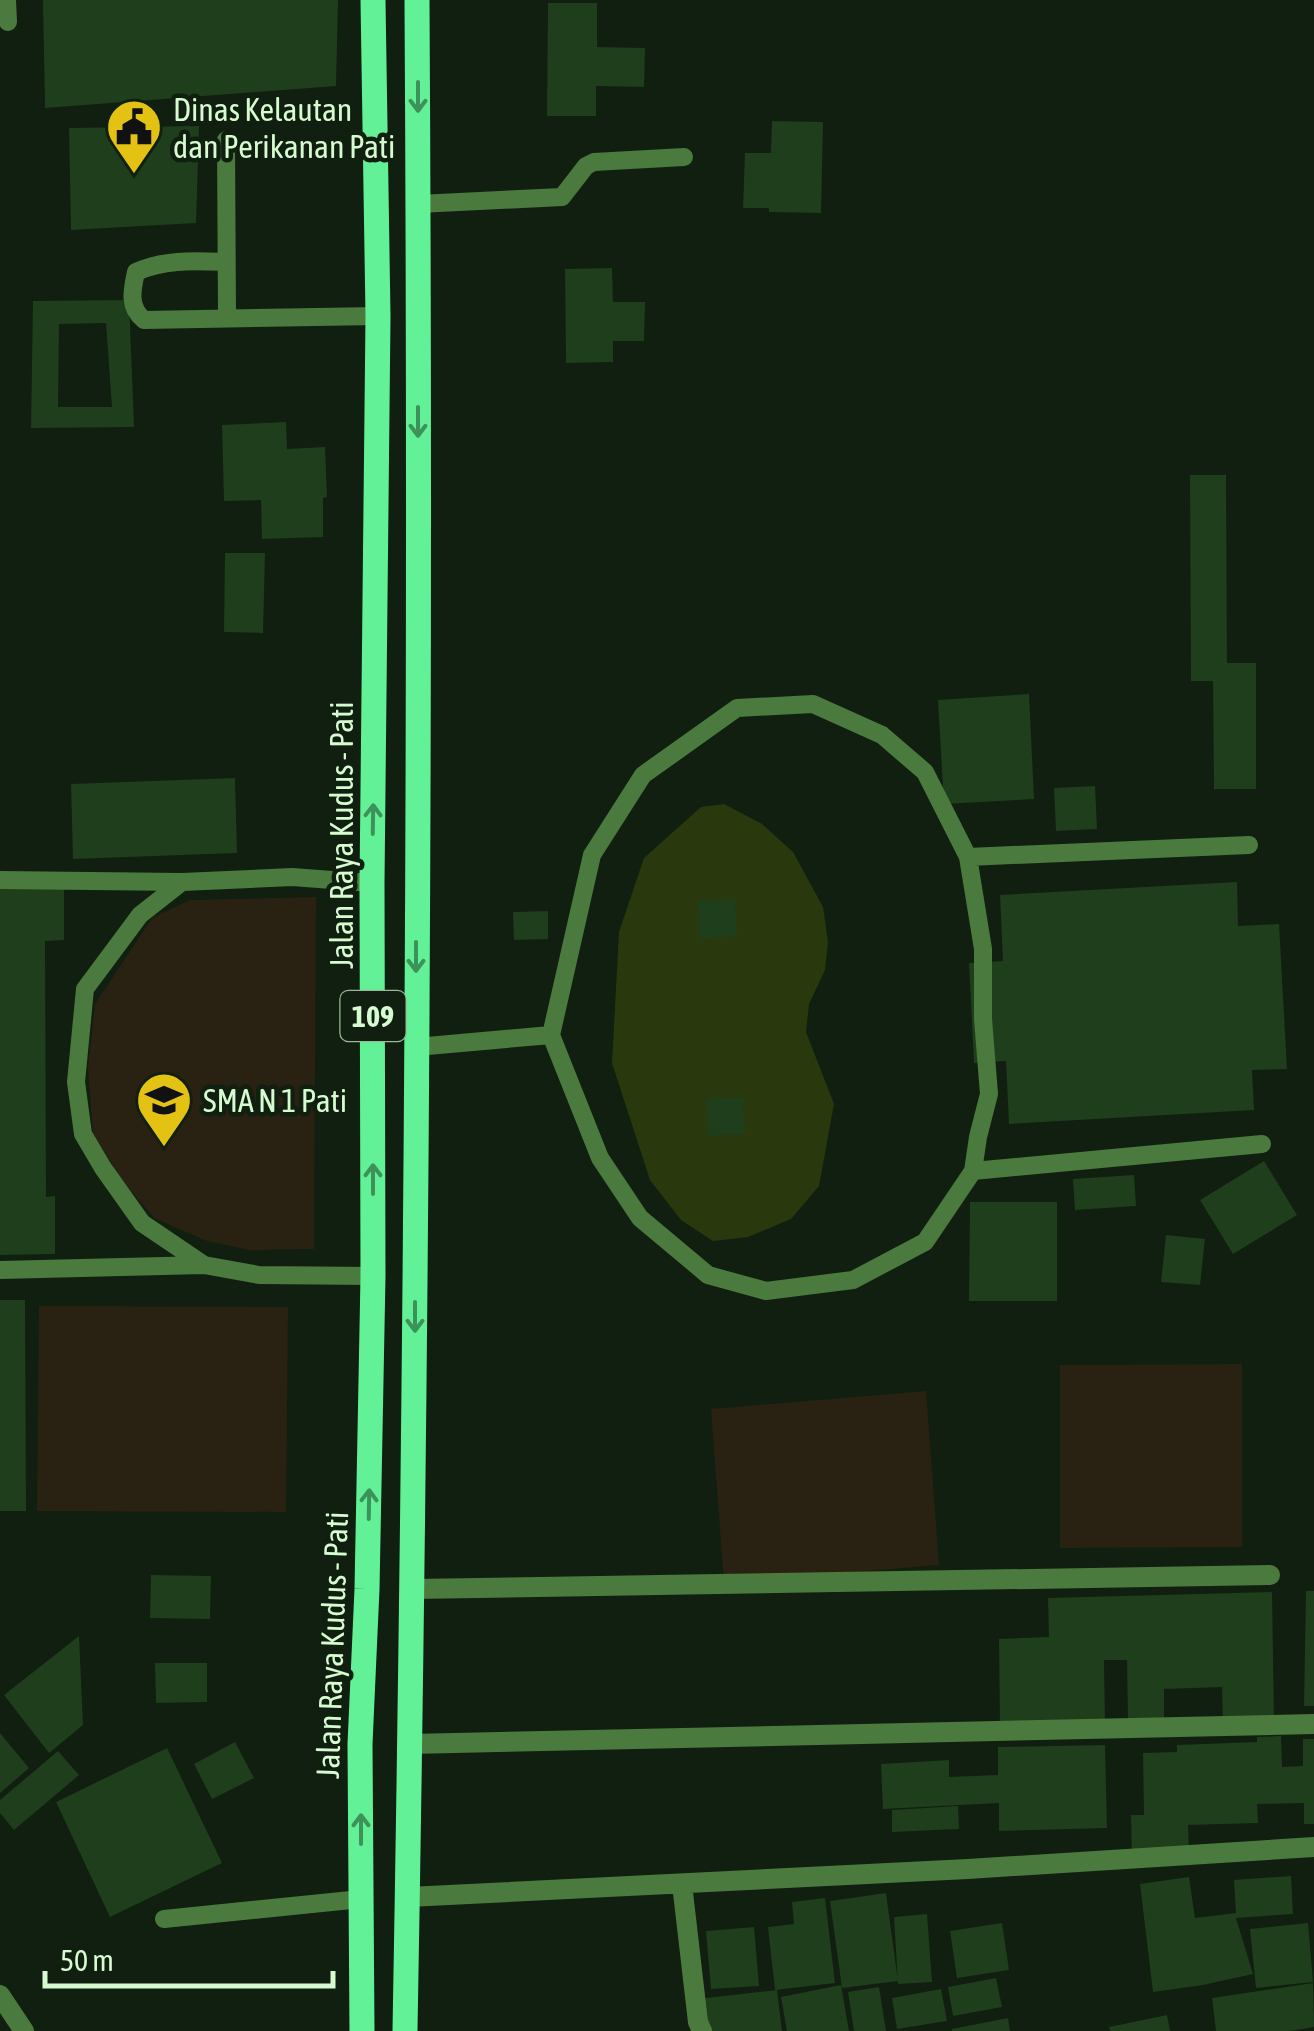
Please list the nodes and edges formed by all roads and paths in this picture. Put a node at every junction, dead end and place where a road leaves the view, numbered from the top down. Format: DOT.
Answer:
graph roads {
  1 [pos="7,0"];
  2 [pos="374,0"];
  3 [pos="417,0"];
  4 [pos="8,22"];
  5 [pos="226,140"];
  6 [pos="684,157"];
  7 [pos="418,204"];
  8 [pos="226,262"];
  9 [pos="378,316"];
  10 [pos="227,317"];
  11 [pos="1249,845"];
  12 [pos="968,857"];
  13 [pos="0,880"];
  14 [pos="182,882"];
  15 [pos="372,883"];
  16 [pos="551,1035"];
  17 [pos="416,1047"];
  18 [pos="1262,1144"];
  19 [pos="973,1171"];
  20 [pos="204,1265"];
  21 [pos="0,1270"];
  22 [pos="373,1276"];
  23 [pos="1270,1575"];
  24 [pos="413,1589"];
  25 [pos="1314,1724"];
  26 [pos="410,1744"];
  27 [pos="1314,1847"];
  28 [pos="682,1884"];
  29 [pos="408,1897"];
  30 [pos="360,1900"];
  31 [pos="164,1919"];
  32 [pos="0,1995"];
  33 [pos="24,2031"];
  34 [pos="362,2031"];
  35 [pos="405,2031"];
  36 [pos="702,2031"];
  1 -- 4 [label="lane"];
  2 -- 9 [label="main road, Jalan Raya Kudus - Pati / 109"];
  3 -- 7 [label="main road, 109, one-way"];
  5 -- 8 [label="lane"];
  6 -- 7 [label="lane"];
  7 -- 17 [label="main road, 109, one-way"];
  8 -- 10 [label="lane"];
  8 -- 10 [label="lane"];
  9 -- 10 [label="lane"];
  15 -- 9 [label="main road, Jalan Raya Kudus - Pati / 109, one-way"];
  11 -- 12 [label="lane"];
  12 -- 16 [label="lane"];
  12 -- 19 [label="lane"];
  13 -- 14 [label="lane"];
  14 -- 15 [label="lane"];
  14 -- 20 [label="lane"];
  22 -- 15 [label="main road, Jalan Raya Kudus - Pati / 109, one-way"];
  16 -- 17 [label="lane"];
  16 -- 19 [label="lane"];
  17 -- 24 [label="main road, 109, one-way"];
  18 -- 19 [label="lane"];
  20 -- 21 [label="lane"];
  20 -- 22 [label="lane"];
  30 -- 22 [label="main road, Jalan Raya Kudus - Pati / 109, one-way"];
  23 -- 24 [label="street"];
  24 -- 26 [label="main road, 109"];
  25 -- 26 [label="street"];
  26 -- 29 [label="main road, 109"];
  27 -- 28 [label="street"];
  28 -- 29 [label="street"];
  28 -- 36 [label="street"];
  29 -- 35 [label="main road, 109"];
  30 -- 31 [label="lane"];
  30 -- 34 [label="main road, Jalan Raya Kudus - Pati / 109"];
  32 -- 33 [label="street"];
}
